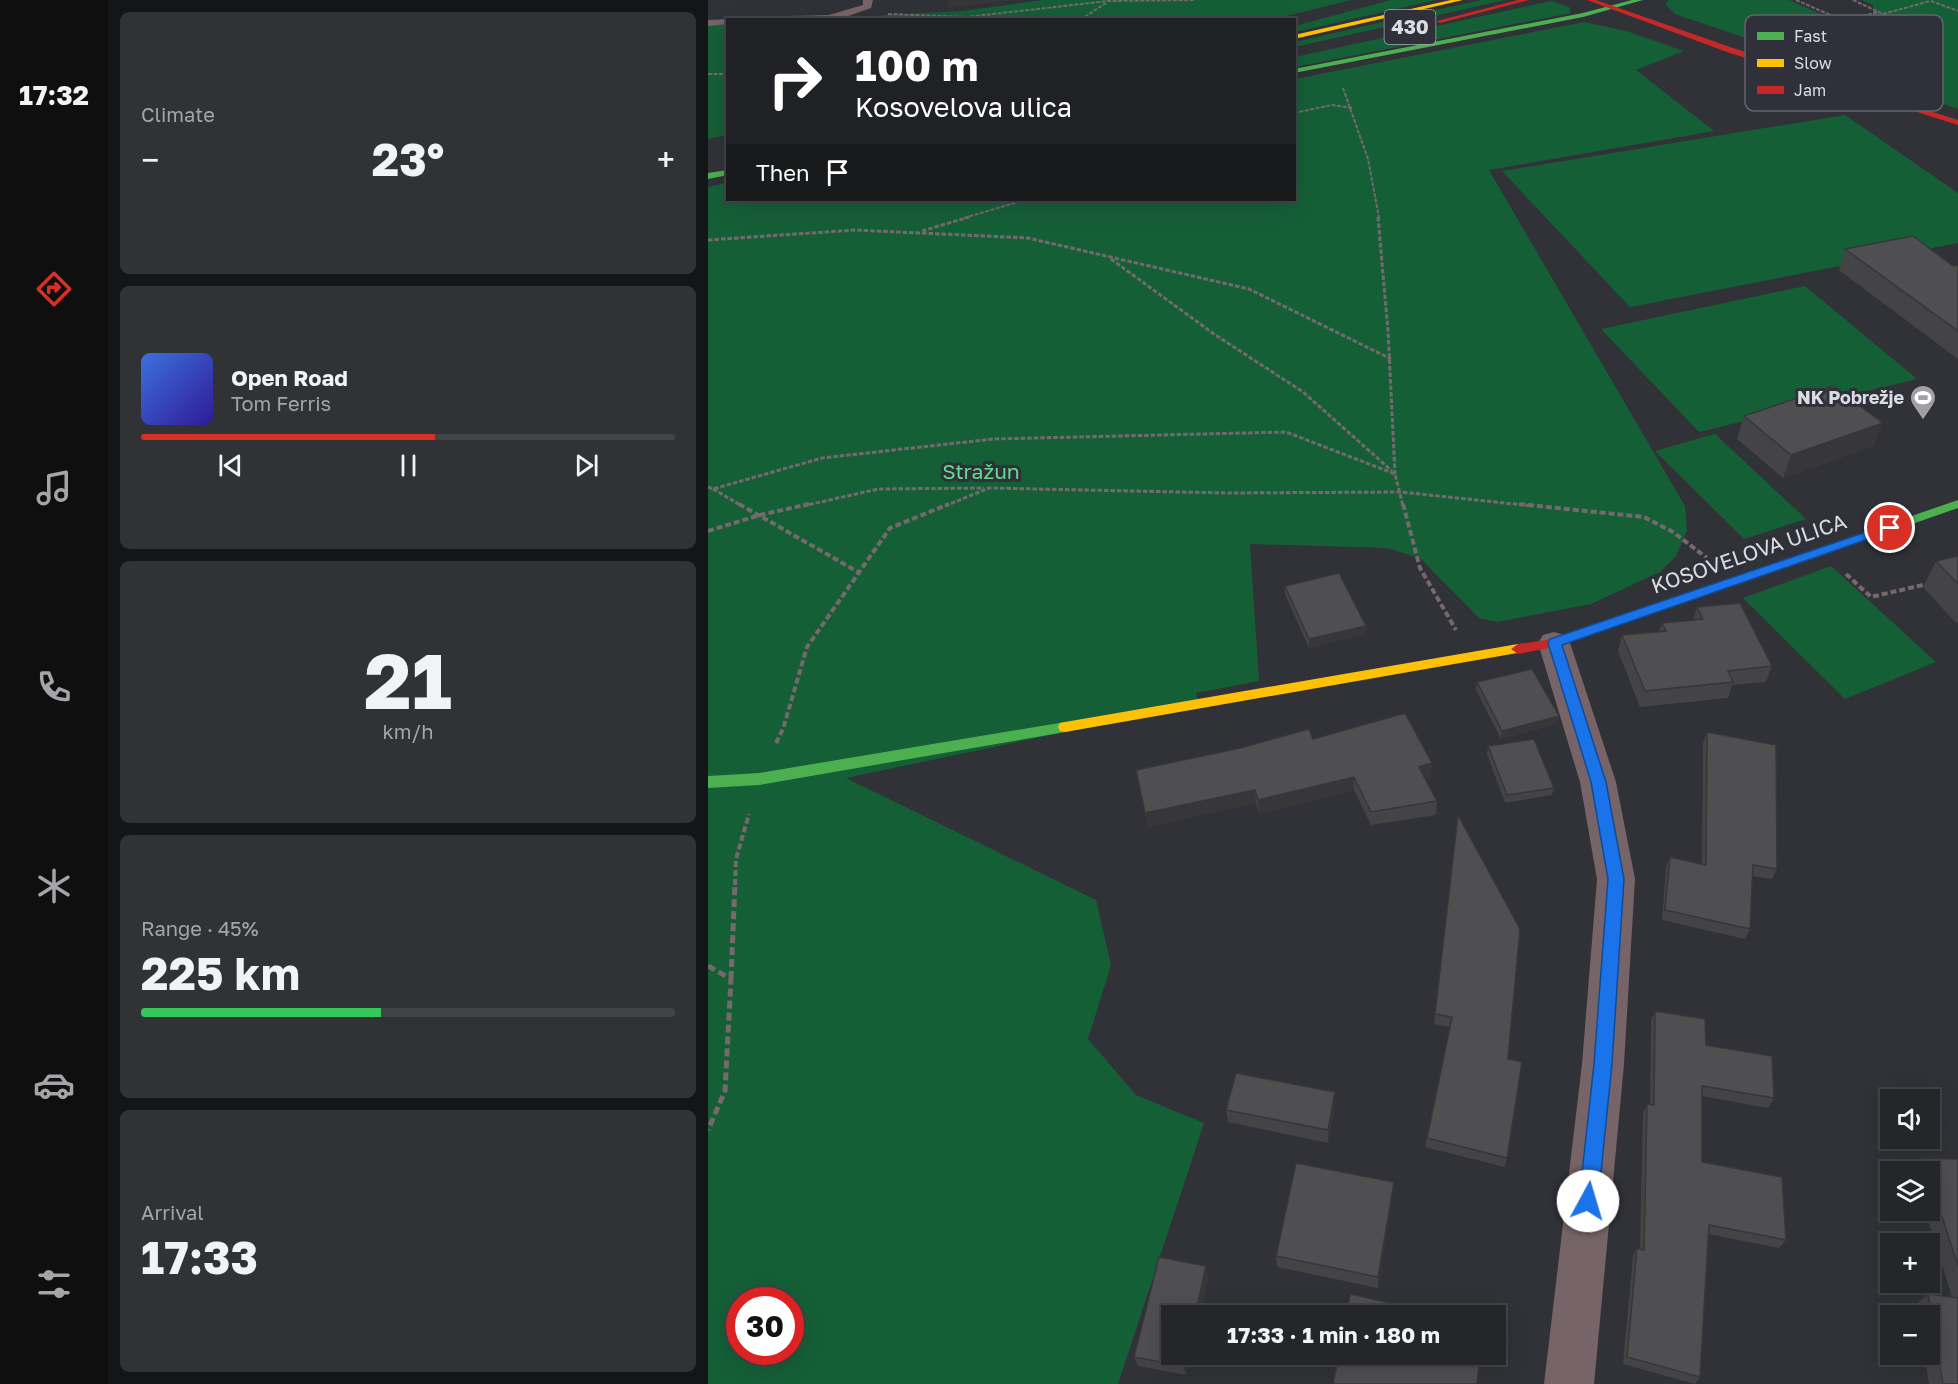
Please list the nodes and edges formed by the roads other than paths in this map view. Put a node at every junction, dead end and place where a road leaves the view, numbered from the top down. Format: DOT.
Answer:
graph roads {
  1 [pos="868,0"];
  2 [pos="1460,0"];
  3 [pos="1526,0"];
  4 [pos="1640,0"];
  5 [pos="1592,1"];
  6 [pos="1613,9"];
  7 [pos="796,18"];
  8 [pos="726,21"];
  9 [pos="708,23"];
  10 [pos="1422,24"];
  11 [pos="1296,37"];
  12 [pos="1745,55"];
  13 [pos="1296,71"];
  14 [pos="1921,111"];
  15 [pos="1958,123"];
  16 [pos="726,172"];
  17 [pos="708,176"];
  18 [pos="1958,504"];
  19 [pos="1554,643"];
  20 [pos="708,782"];
  21 [pos="1569,1384"];
  1 -- 7 [label="lane"];
  2 -- 11 [label="main road, 430"];
  3 -- 10 [label="main road, 430"];
  4 -- 6 [label="main road"];
  5 -- 6 [label="main road"];
  6 -- 12 [label="main road"];
  6 -- 13 [label="main road"];
  8 -- 9 [label="lane"];
  14 -- 15 [label="main road"];
  16 -- 17 [label="main road"];
  18 -- 19 [label="main road, KOSOVELOVA ULICA"];
  19 -- 20 [label="main road, KOSOVELOVA ULICA"];
  19 -- 21 [label="street"];
}
